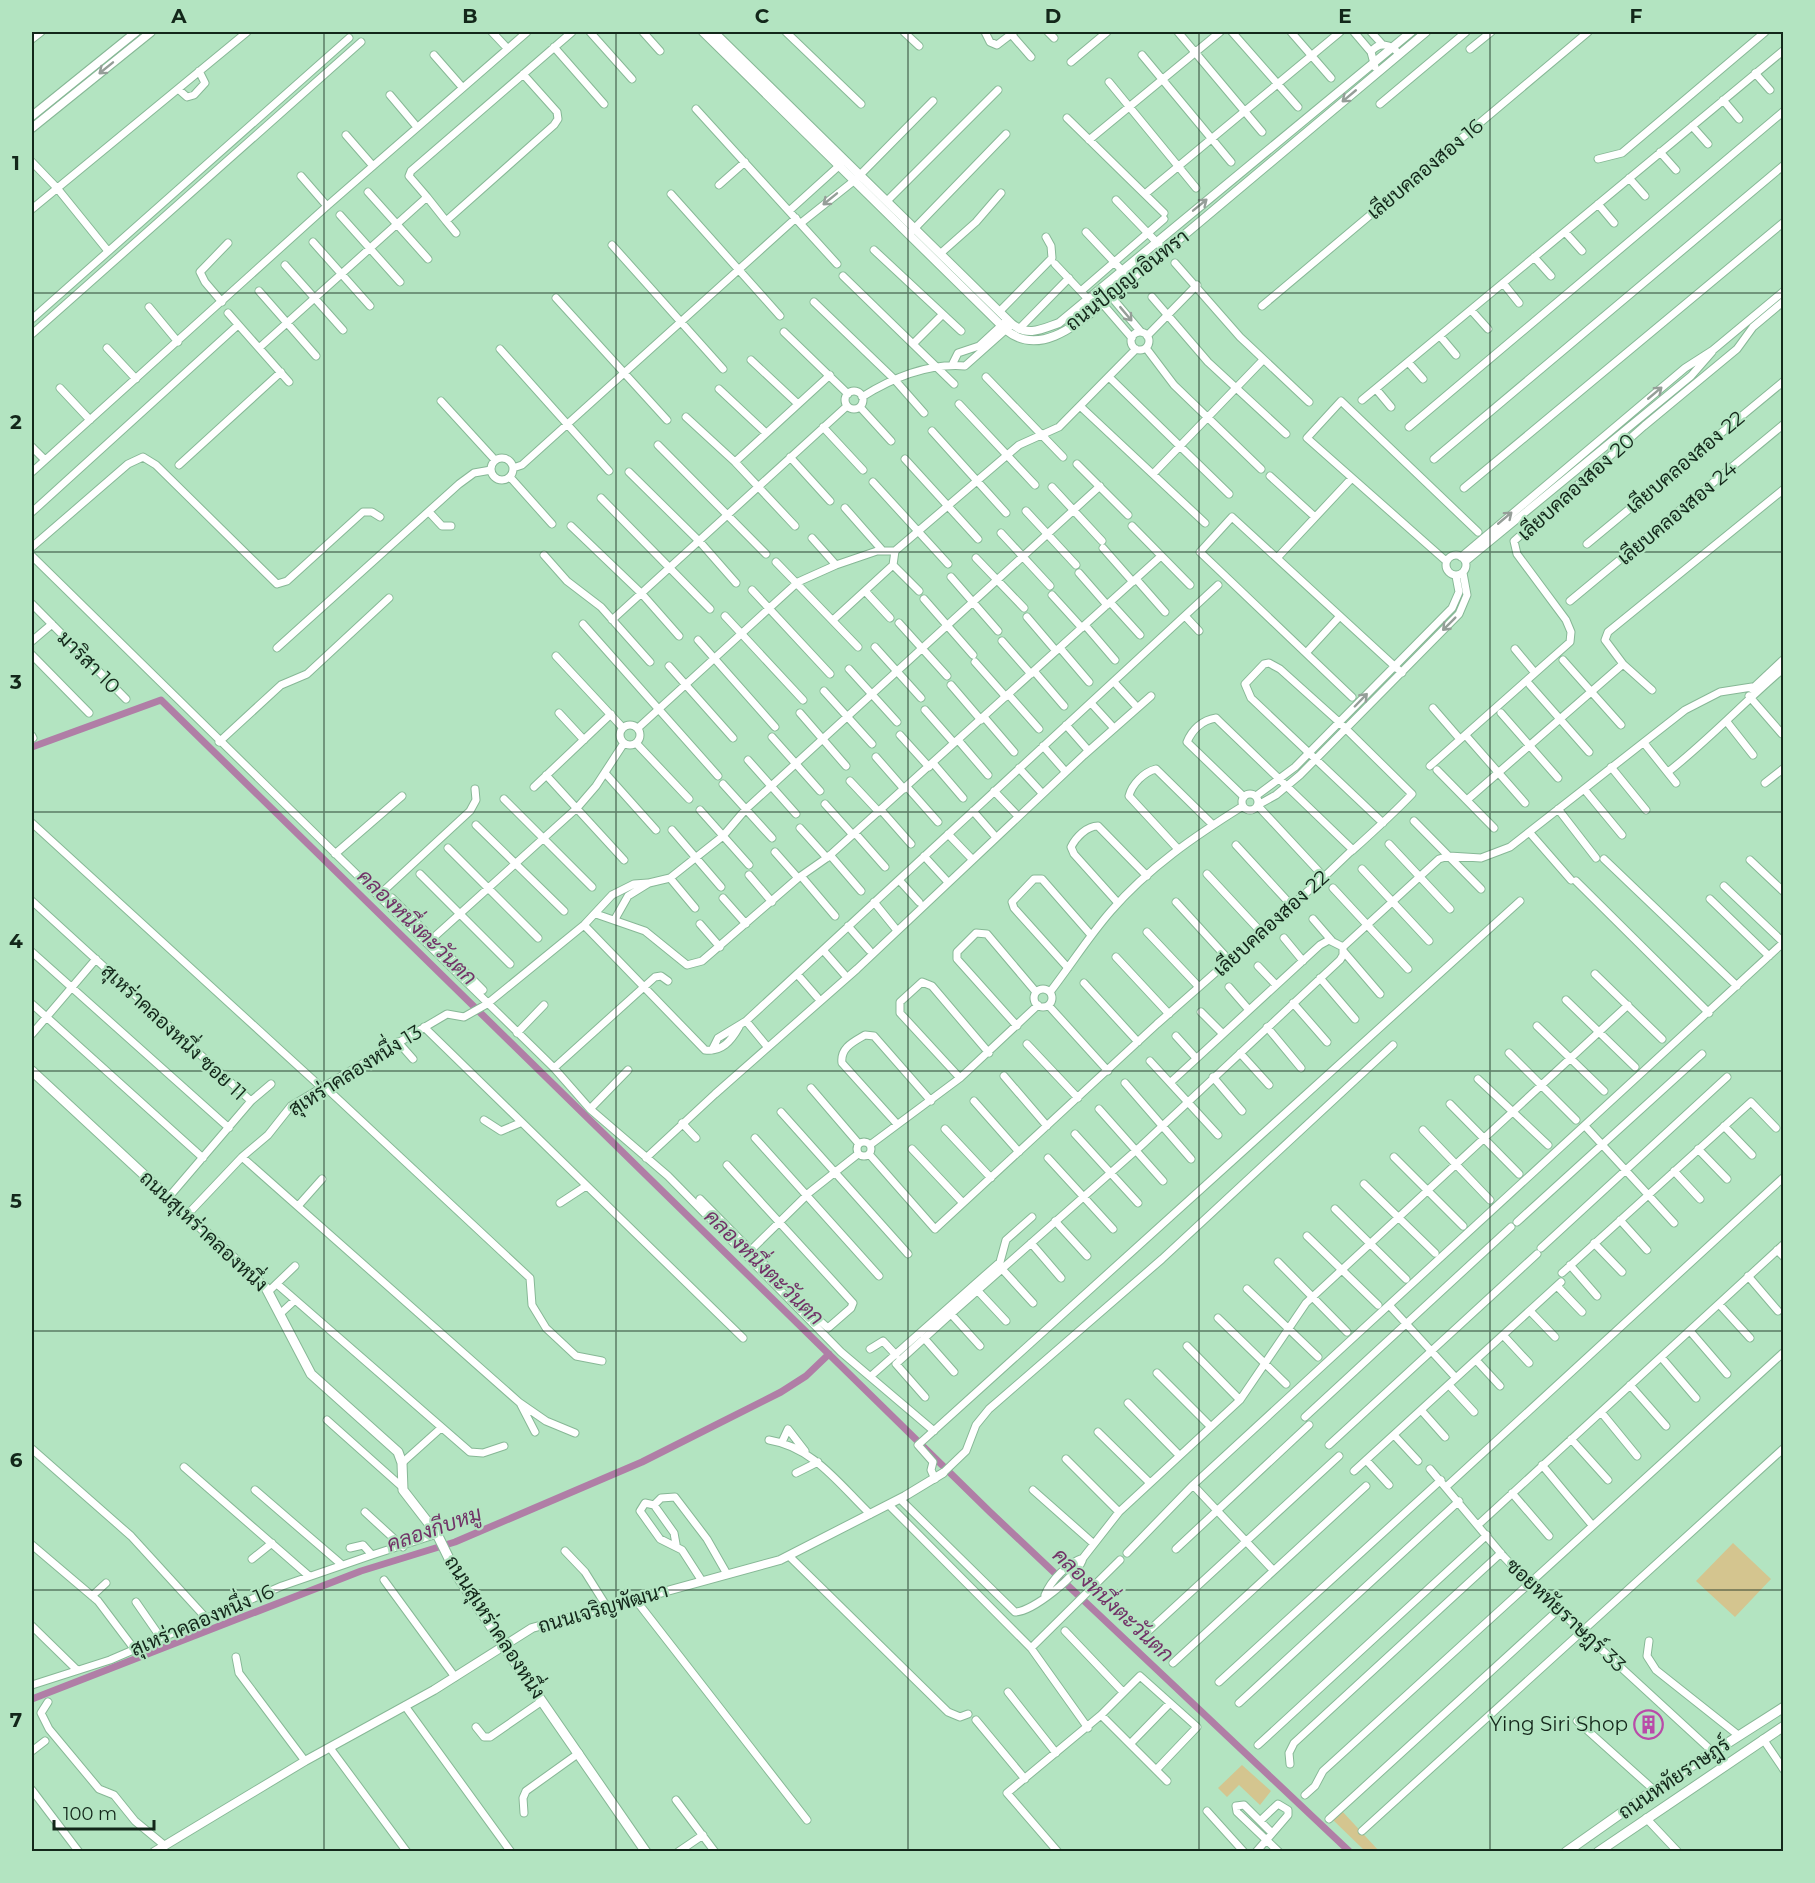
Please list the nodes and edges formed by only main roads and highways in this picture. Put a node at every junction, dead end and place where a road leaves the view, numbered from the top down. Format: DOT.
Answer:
graph roads {
  1 [pos="32,1071"];
  2 [pos="1784,1707"];
  3 [pos="1755,1725"];
  4 [pos="1784,1726"];
  5 [pos="1763,1739"];
  6 [pos="1713,1752"];
  7 [pos="1721,1766"];
  8 [pos="646,1851"];
  9 [pos="1566,1851"];
  10 [pos="1598,1851"];
  1 -- 8 [label="main road, ถนนสุเหร่าคลองหนึ่ง"];
  2 -- 3 [label="main road, ถนนหทัยราษฎร์"];
  3 -- 5 [label="main road"];
  3 -- 6 [label="main road, ถนนหทัยราษฎร์"];
  4 -- 5 [label="main road, ถนนหทัยราษฎร์"];
  5 -- 7 [label="main road, ถนนหทัยราษฎร์"];
  6 -- 7 [label="main road"];
  6 -- 9 [label="main road, ถนนหทัยราษฎร์"];
  7 -- 10 [label="main road, ถนนหทัยราษฎร์"];
}
